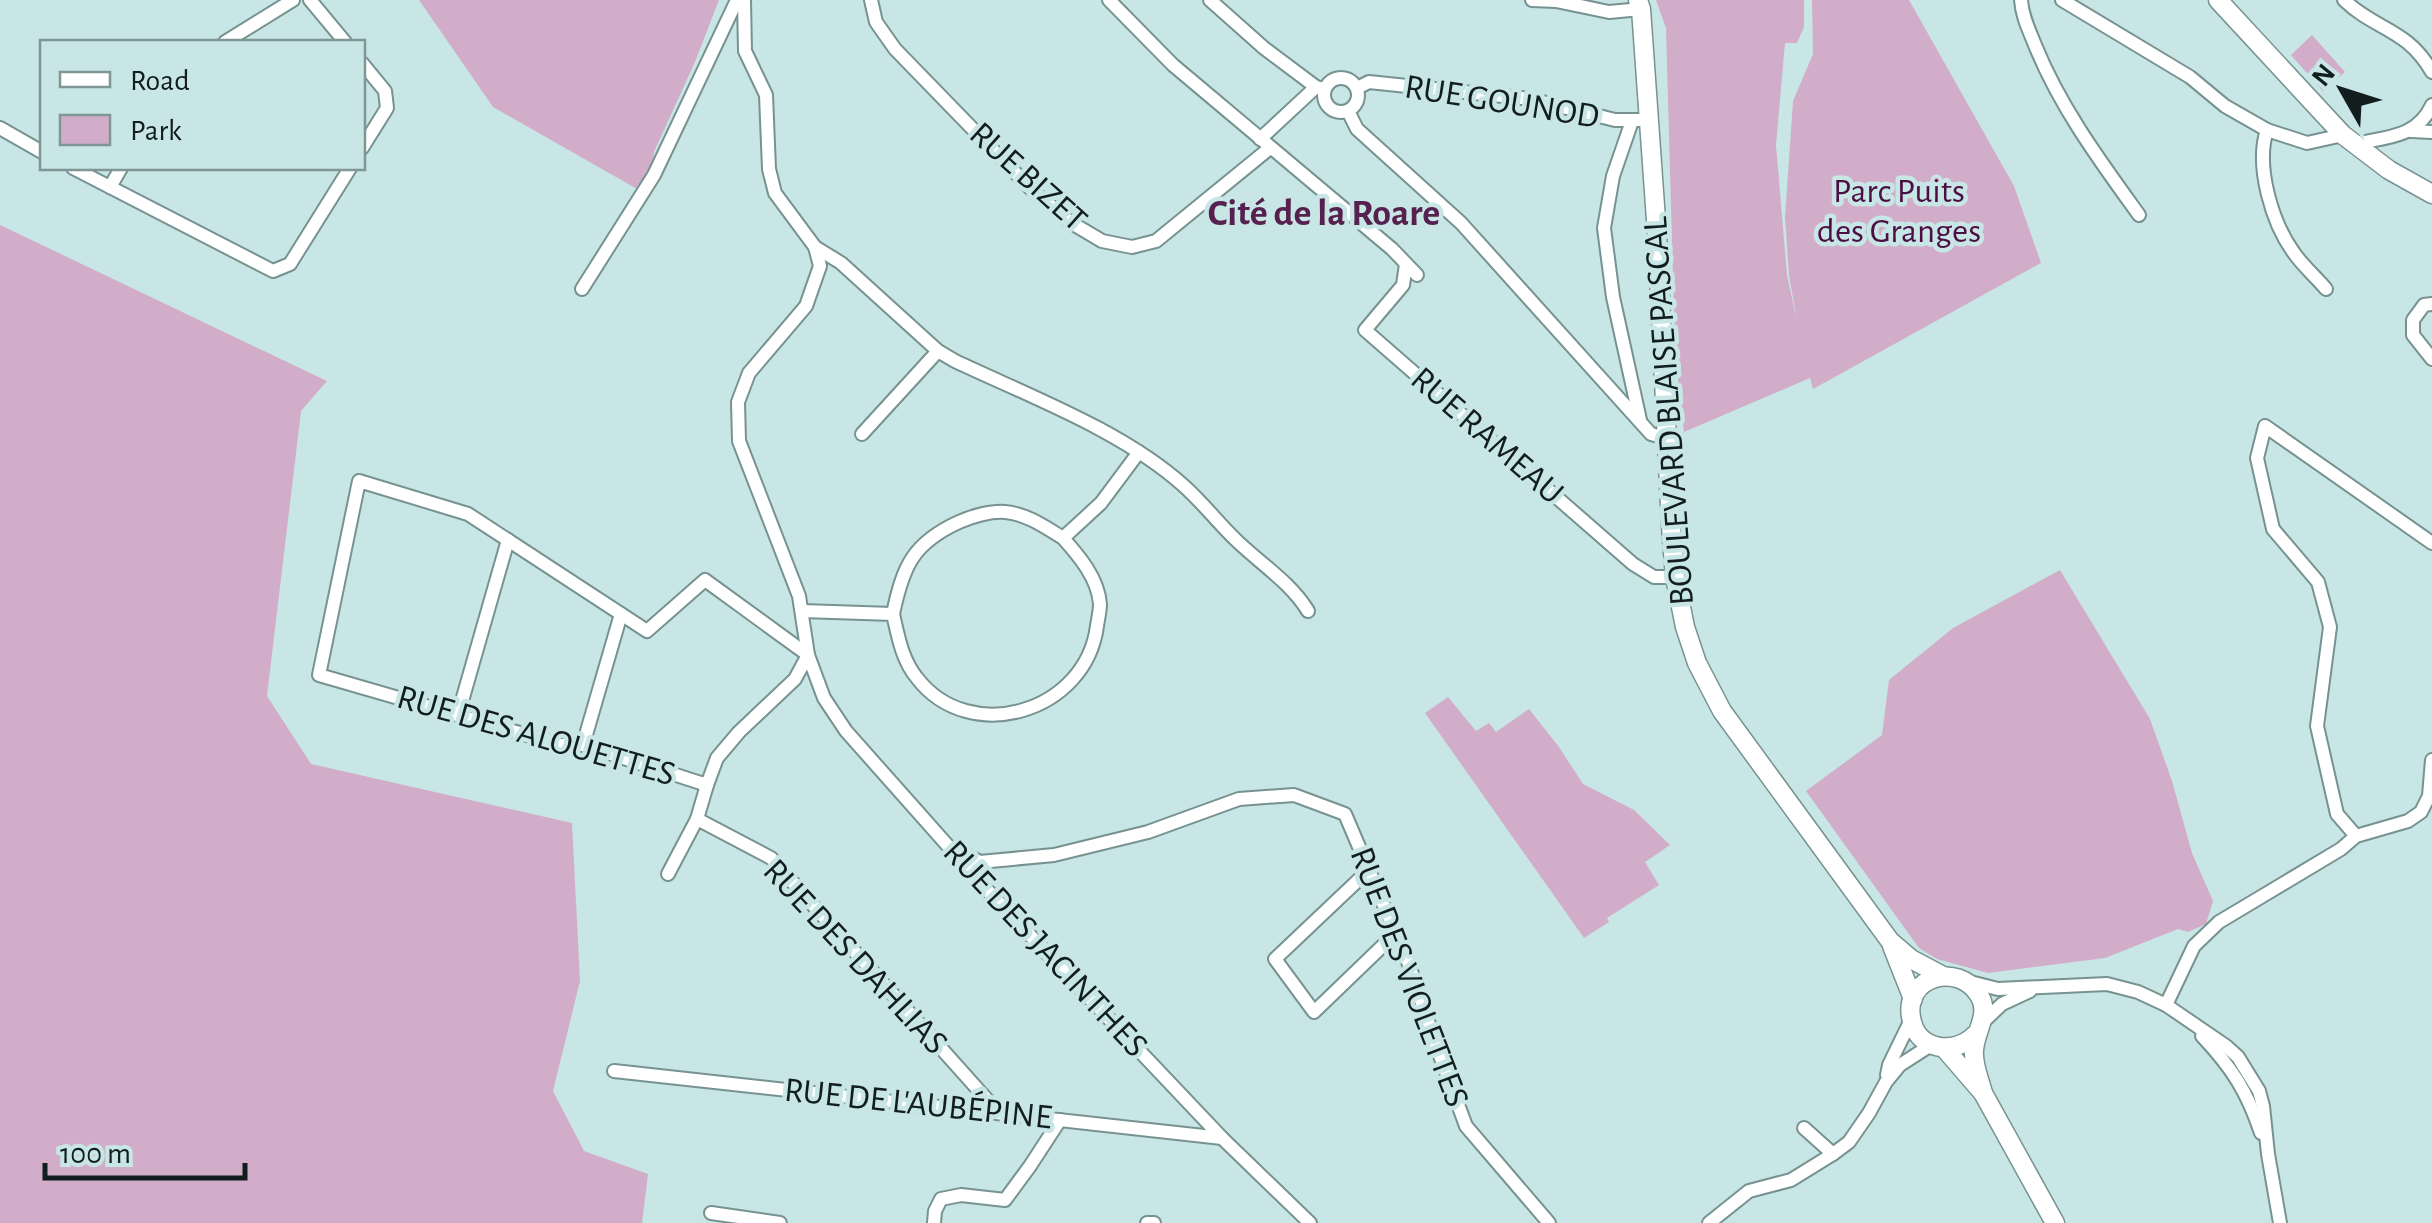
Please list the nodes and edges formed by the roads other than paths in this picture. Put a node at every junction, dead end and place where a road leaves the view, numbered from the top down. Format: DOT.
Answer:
graph roads {
  1 [pos="293,0"];
  2 [pos="310,0"];
  3 [pos="741,0"];
  4 [pos="871,0"];
  5 [pos="1109,0"];
  6 [pos="1210,0"];
  7 [pos="1532,0"];
  8 [pos="2021,0"];
  9 [pos="2062,0"];
  10 [pos="2218,0"];
  11 [pos="2344,0"];
  12 [pos="1555,1"];
  13 [pos="1640,5"];
  14 [pos="228,40"];
  15 [pos="343,40"];
  16 [pos="365,66"];
  17 [pos="2432,72"];
  18 [pos="1320,88"];
  19 [pos="1357,88"];
  20 [pos="2432,104"];
  21 [pos="1348,111"];
  22 [pos="1640,120"];
  23 [pos="0,128"];
  24 [pos="2267,130"];
  25 [pos="2411,131"];
  26 [pos="2432,132"];
  27 [pos="2349,140"];
  28 [pos="365,143"];
  29 [pos="1265,144"];
  30 [pos="40,151"];
  31 [pos="77,170"];
  32 [pos="119,170"];
  33 [pos="349,170"];
  34 [pos="110,186"];
  35 [pos="2432,194"];
  36 [pos="2139,214"];
  37 [pos="815,247"];
  38 [pos="1406,264"];
  39 [pos="1416,275"];
  40 [pos="582,289"];
  41 [pos="2326,289"];
  42 [pos="2432,304"];
  43 [pos="938,351"];
  44 [pos="2432,359"];
  45 [pos="1641,423"];
  46 [pos="862,434"];
  47 [pos="1666,438"];
  48 [pos="1139,452"];
  49 [pos="1063,538"];
  50 [pos="508,540"];
  51 [pos="2432,543"];
  52 [pos="1675,577"];
  53 [pos="802,611"];
  54 [pos="1308,611"];
  55 [pos="620,614"];
  56 [pos="894,614"];
  57 [pos="808,655"];
  58 [pos="458,715"];
  59 [pos="584,745"];
  60 [pos="2432,760"];
  61 [pos="706,785"];
  62 [pos="697,818"];
  63 [pos="2356,836"];
  64 [pos="949,847"];
  65 [pos="1370,869"];
  66 [pos="668,874"];
  67 [pos="1396,933"];
  68 [pos="1890,940"];
  69 [pos="1942,976"];
  70 [pos="1966,980"];
  71 [pos="2037,988"];
  72 [pos="1913,998"];
  73 [pos="2166,1005"];
  74 [pos="1911,1020"];
  75 [pos="1979,1029"];
  76 [pos="1938,1047"];
  77 [pos="614,1071"];
  78 [pos="1886,1082"];
  79 [pos="1983,1093"];
  80 [pos="998,1113"];
  81 [pos="1060,1120"];
  82 [pos="1804,1128"];
  83 [pos="1222,1138"];
  84 [pos="1833,1154"];
  85 [pos="711,1213"];
  86 [pos="780,1223"];
  87 [pos="934,1223"];
  88 [pos="1310,1223"];
  89 [pos="1549,1223"];
  90 [pos="1709,1223"];
  91 [pos="2055,1223"];
  92 [pos="2280,1223"];
  1 -- 14 [label="street"];
  2 -- 15 [label="street"];
  3 -- 37 [label="street"];
  3 -- 40 [label="street"];
  4 -- 29 [label="street, RUE BIZET"];
  5 -- 29 [label="street"];
  6 -- 18 [label="street"];
  7 -- 12 [label="street"];
  8 -- 36 [label="street"];
  9 -- 24 [label="street"];
  10 -- 27 [label="main road"];
  11 -- 17 [label="street"];
  12 -- 13 [label="street"];
  13 -- 22 [label="main road, BOULEVARD BLAISE PASCAL"];
  16 -- 28 [label="street"];
  18 -- 19 [label="street"];
  18 -- 21 [label="street"];
  18 -- 29 [label="street, RUE BIZET"];
  19 -- 21 [label="street"];
  19 -- 22 [label="street, RUE GOUNOD"];
  20 -- 25 [label="street"];
  21 -- 45 [label="street"];
  22 -- 45 [label="street, BOULEVARD BLAISE PASCAL"];
  22 -- 47 [label="main road, BOULEVARD BLAISE PASCAL"];
  23 -- 30 [label="street"];
  24 -- 27 [label="street"];
  24 -- 41 [label="street"];
  25 -- 26 [label="street"];
  25 -- 27 [label="street"];
  27 -- 35 [label="main road"];
  29 -- 38 [label="street"];
  31 -- 34 [label="street"];
  32 -- 34 [label="street"];
  33 -- 34 [label="street"];
  37 -- 43 [label="street"];
  37 -- 53 [label="street, RUE DES JACINTHES"];
  38 -- 39 [label="street"];
  38 -- 52 [label="street, RUE RAMEAU"];
  42 -- 44 [label="street"];
  43 -- 46 [label="street"];
  43 -- 48 [label="street"];
  45 -- 47 [label="street"];
  47 -- 52 [label="main road, BOULEVARD BLAISE PASCAL"];
  48 -- 49 [label="street"];
  48 -- 54 [label="street"];
  49 -- 56 [label="street"];
  49 -- 56 [label="street"];
  50 -- 55 [label="street"];
  50 -- 58 [label="street"];
  50 -- 58 [label="street, RUE DES ALOUETTES"];
  51 -- 63 [label="street"];
  52 -- 68 [label="main road, BOULEVARD BLAISE PASCAL"];
  53 -- 56 [label="street"];
  53 -- 57 [label="street, RUE DES JACINTHES"];
  55 -- 57 [label="street"];
  55 -- 59 [label="street"];
  57 -- 61 [label="street, RUE DES ALOUETTES"];
  57 -- 64 [label="street, RUE DES JACINTHES"];
  58 -- 59 [label="street, RUE DES ALOUETTES"];
  59 -- 61 [label="street, RUE DES ALOUETTES"];
  60 -- 63 [label="street"];
  61 -- 62 [label="street"];
  62 -- 66 [label="street"];
  62 -- 80 [label="street, RUE DES DAHLIAS"];
  63 -- 73 [label="street"];
  64 -- 65 [label="street, RUE DES VIOLETTES"];
  64 -- 83 [label="street, RUE DES JACINTHES"];
  65 -- 67 [label="street, RUE DES VIOLETTES"];
  65 -- 67 [label="street"];
  67 -- 89 [label="street, RUE DES VIOLETTES"];
  68 -- 69 [label="main road, BOULEVARD BLAISE PASCAL"];
  68 -- 72 [label="main road, BOULEVARD BLAISE PASCAL"];
  69 -- 70 [label="main road"];
  69 -- 72 [label="main road"];
  70 -- 71 [label="street"];
  70 -- 75 [label="main road"];
  71 -- 73 [label="street"];
  71 -- 75 [label="street"];
  72 -- 74 [label="main road"];
  73 -- 92 [label="street"];
  74 -- 76 [label="main road"];
  74 -- 78 [label="street"];
  75 -- 76 [label="main road"];
  75 -- 79 [label="main road"];
  76 -- 78 [label="street"];
  76 -- 79 [label="main road"];
  77 -- 80 [label="street, RUE DE L'AUBÉPINE"];
  78 -- 84 [label="street"];
  79 -- 91 [label="main road"];
  80 -- 81 [label="street, RUE DE L'AUBÉPINE"];
  81 -- 83 [label="street, RUE DE L'AUBÉPINE"];
  81 -- 87 [label="street"];
  82 -- 84 [label="street"];
  83 -- 88 [label="street, RUE DES JACINTHES"];
  84 -- 90 [label="street"];
  85 -- 86 [label="street"];
}
